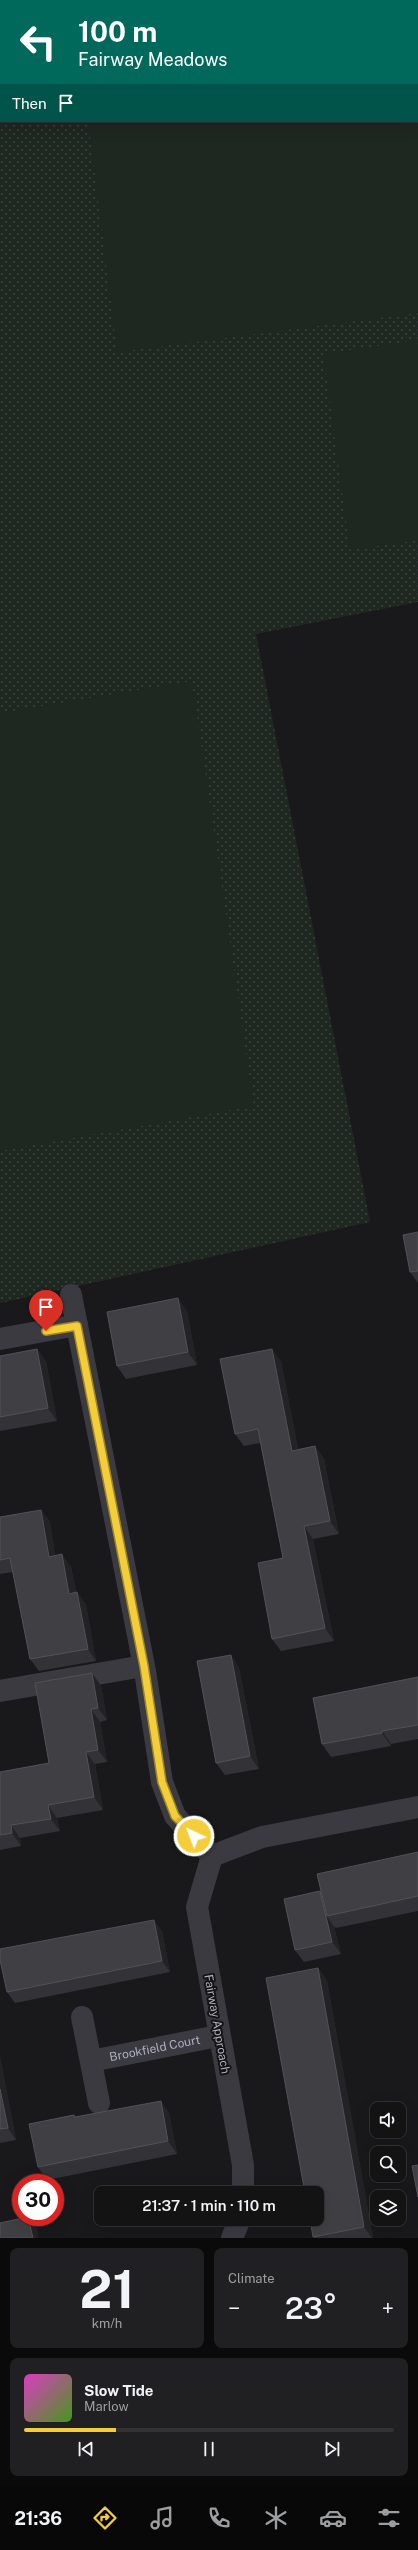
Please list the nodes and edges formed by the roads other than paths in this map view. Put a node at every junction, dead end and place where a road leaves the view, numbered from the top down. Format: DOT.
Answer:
graph roads {
  1 [pos="71,1295"];
  2 [pos="77,1326"];
  3 [pos="0,1339"];
  4 [pos="144,1666"];
  5 [pos="0,1691"];
  6 [pos="418,1807"];
  7 [pos="212,1856"];
  8 [pos="82,2017"];
  9 [pos="218,2036"];
  10 [pos="91,2061"];
  11 [pos="99,2103"];
  12 [pos="243,2186"];
  13 [pos="237,2226"];
  14 [pos="232,2238"];
  1 -- 2 [label="street"];
  2 -- 3 [label="street"];
  2 -- 4 [label="street"];
  4 -- 5 [label="street"];
  4 -- 7 [label="street"];
  6 -- 7 [label="street"];
  7 -- 9 [label="street, Fairway Approach"];
  8 -- 10 [label="street"];
  9 -- 10 [label="street, Brookfield Court"];
  9 -- 12 [label="street, Fairway Approach"];
  10 -- 11 [label="street"];
  13 -- 14 [label="street"];
}
